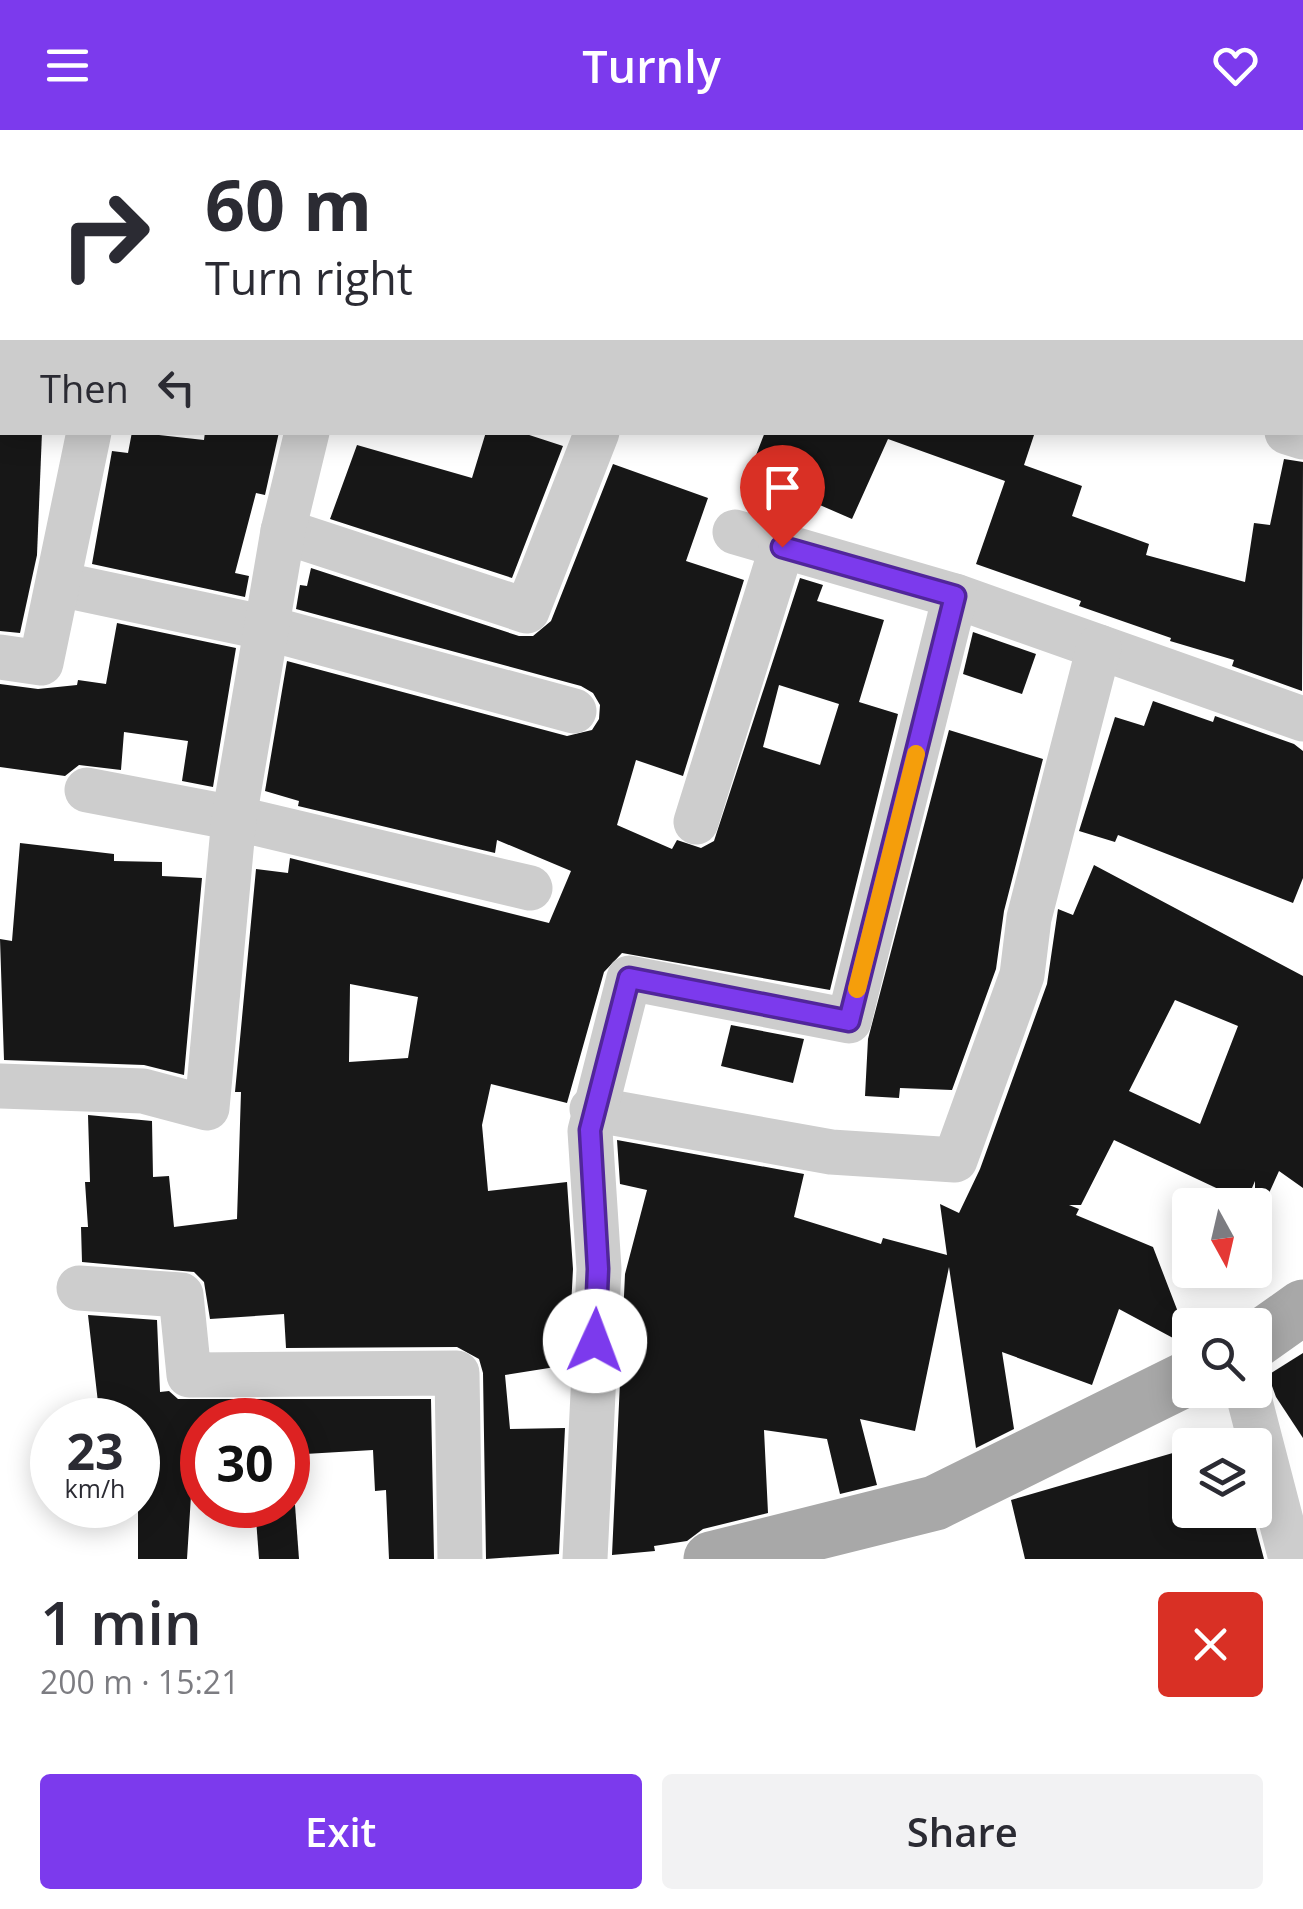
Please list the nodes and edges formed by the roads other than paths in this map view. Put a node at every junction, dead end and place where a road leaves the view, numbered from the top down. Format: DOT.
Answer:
graph roads {
  1 [pos="88,435"];
  2 [pos="306,435"];
  3 [pos="596,435"];
  4 [pos="283,531"];
  5 [pos="735,532"];
  6 [pos="782,547"];
  7 [pos="59,584"];
  8 [pos="955,596"];
  9 [pos="267,628"];
  10 [pos="1098,648"];
  11 [pos="0,657"];
  12 [pos="574,711"];
  13 [pos="1303,719"];
  14 [pos="87,790"];
  15 [pos="234,818"];
  16 [pos="696,822"];
  17 [pos="530,888"];
  18 [pos="0,1086"];
  19 [pos="592,1109"];
  20 [pos="79,1288"];
  21 [pos="1303,1307"];
  22 [pos="1272,1329"];
  23 [pos="1172,1386"];
  24 [pos="1252,1408"];
  25 [pos="460,1559"];
  26 [pos="585,1559"];
  27 [pos="711,1559"];
  28 [pos="1291,1559"];
  1 -- 7 [label="street"];
  2 -- 4 [label="street"];
  3 -- 4 [label="street"];
  4 -- 9 [label="street"];
  5 -- 6 [label="street"];
  6 -- 8 [label="street"];
  6 -- 16 [label="street"];
  7 -- 9 [label="street"];
  7 -- 11 [label="street"];
  8 -- 10 [label="street"];
  8 -- 19 [label="street"];
  9 -- 12 [label="street"];
  9 -- 15 [label="street"];
  10 -- 13 [label="street"];
  10 -- 19 [label="street"];
  14 -- 15 [label="street"];
  15 -- 17 [label="street"];
  15 -- 18 [label="street"];
  19 -- 26 [label="street"];
  20 -- 25 [label="street"];
  21 -- 22 [label="main road"];
  23 -- 27 [label="main road"];
  24 -- 28 [label="street"];
}
